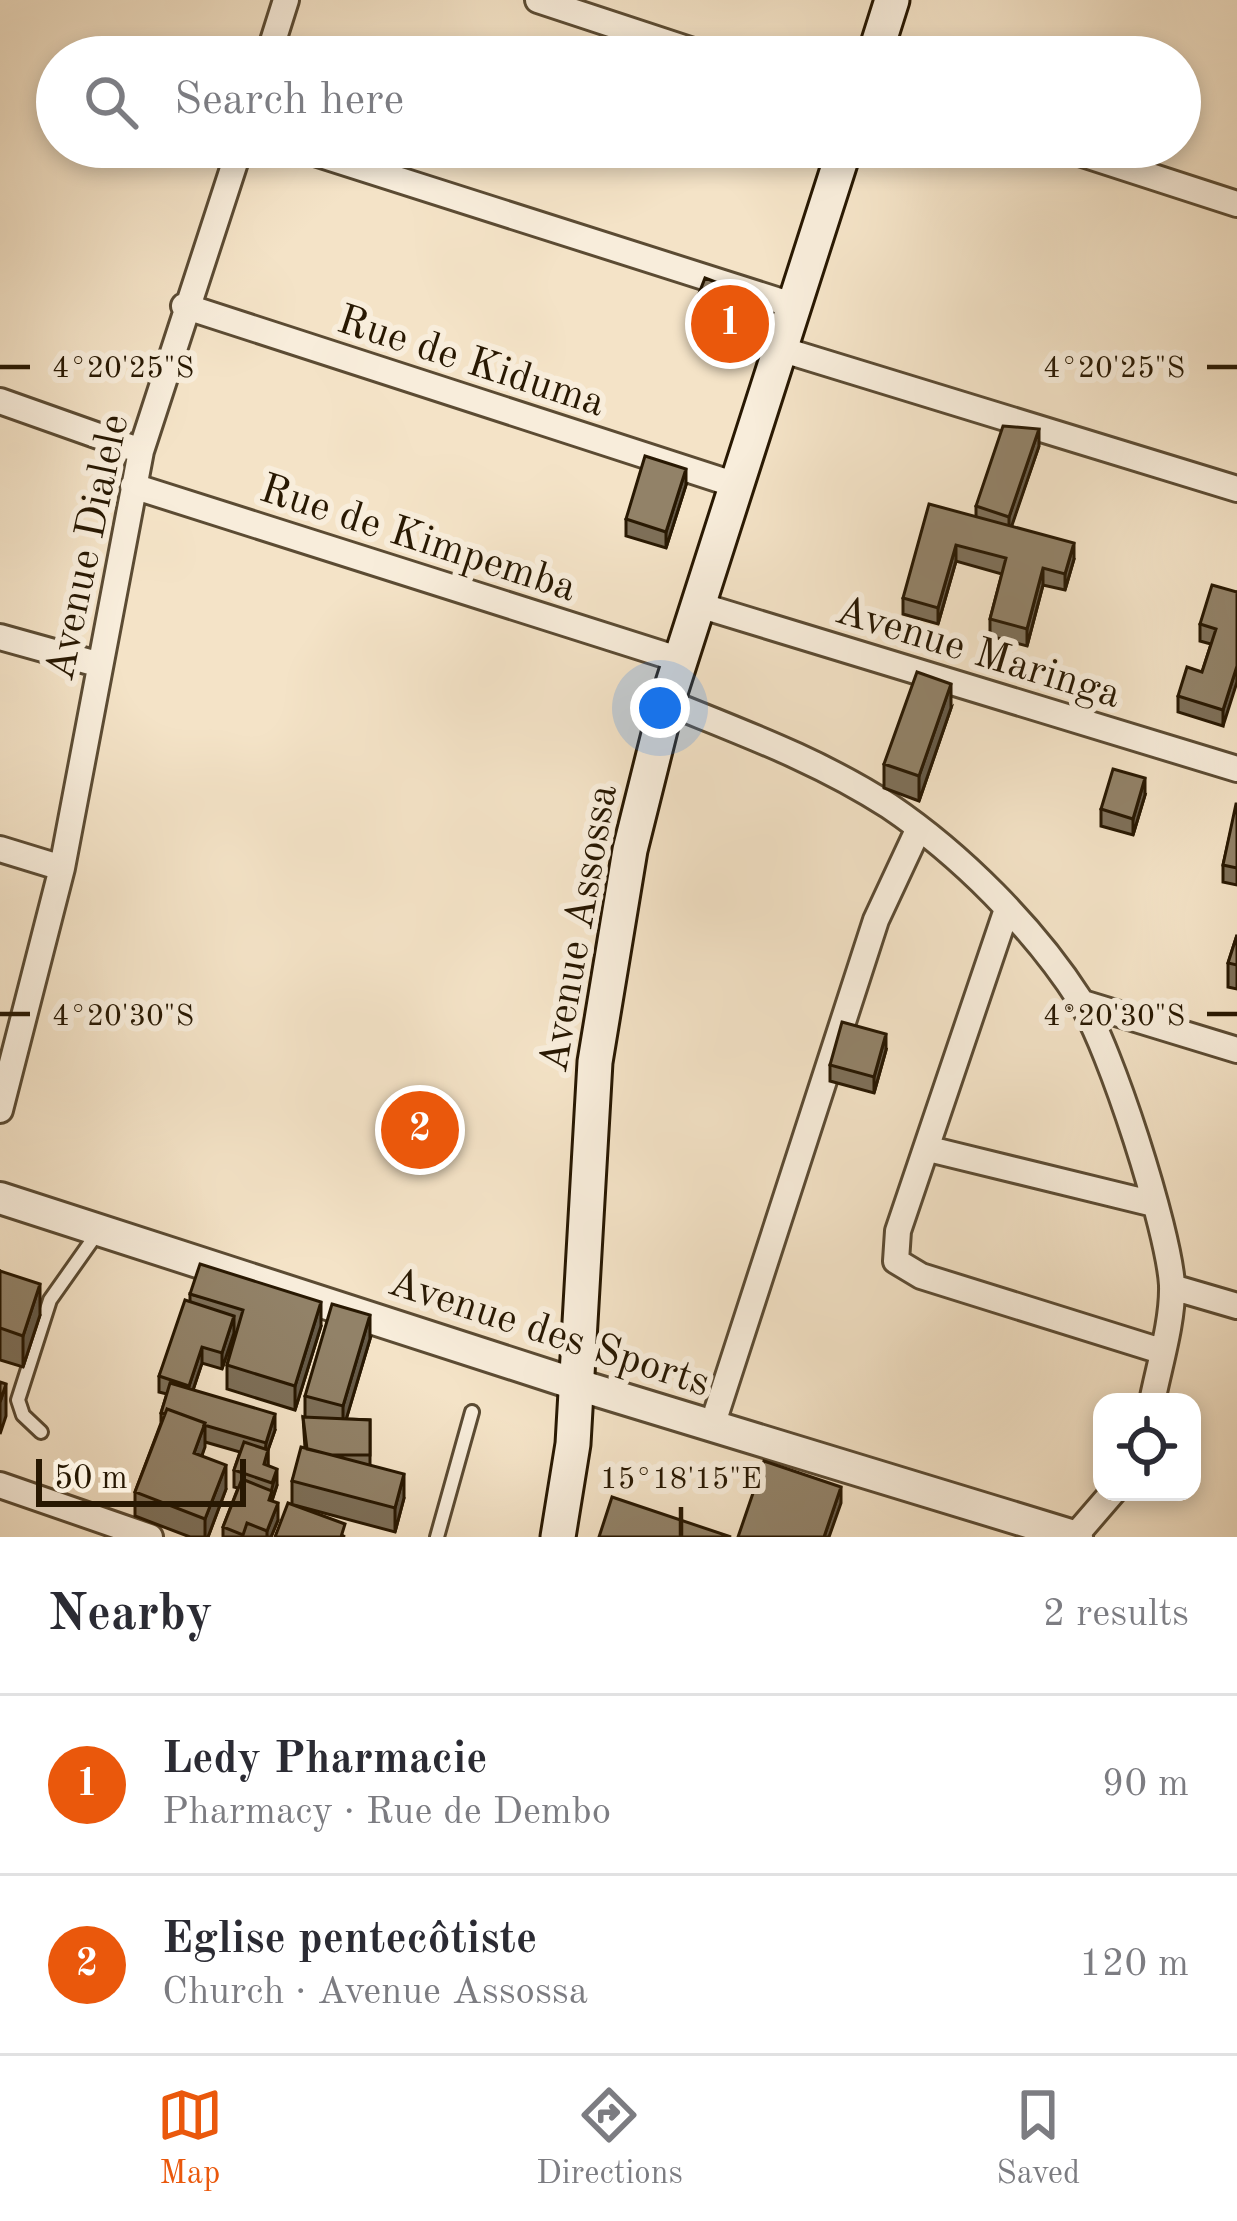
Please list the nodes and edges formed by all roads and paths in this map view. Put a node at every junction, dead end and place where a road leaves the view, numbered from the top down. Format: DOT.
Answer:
graph roads {
  1 [pos="286,0"];
  2 [pos="538,0"];
  3 [pos="892,0"];
  4 [pos="275,36"];
  5 [pos="647,36"];
  6 [pos="881,36"];
  7 [pos="233,168"];
  8 [pos="362,168"];
  9 [pos="838,168"];
  10 [pos="1125,168"];
  11 [pos="1237,204"];
  12 [pos="792,305"];
  13 [pos="184,306"];
  14 [pos="777,348"];
  15 [pos="0,401"];
  16 [pos="141,451"];
  17 [pos="736,485"];
  18 [pos="133,486"];
  19 [pos="1237,489"];
  20 [pos="699,605"];
  21 [pos="0,637"];
  22 [pos="681,660"];
  23 [pos="97,664"];
  24 [pos="667,702"];
  25 [pos="1237,769"];
  26 [pos="918,830"];
  27 [pos="0,850"];
  28 [pos="62,868"];
  29 [pos="1006,912"];
  30 [pos="1082,1003"];
  31 [pos="9,1036"];
  32 [pos="1237,1050"];
  33 [pos="0,1111"];
  34 [pos="928,1149"];
  35 [pos="0,1198"];
  36 [pos="1154,1204"];
  37 [pos="99,1231"];
  38 [pos="1172,1286"];
  39 [pos="1237,1306"];
  40 [pos="1161,1351"];
  41 [pos="574,1384"];
  42 [pos="1154,1393"];
  43 [pos="472,1412"];
  44 [pos="712,1426"];
  45 [pos="40,1432"];
  46 [pos="0,1485"];
  47 [pos="1106,1501"];
  48 [pos="150,1537"];
  49 [pos="437,1537"];
  50 [pos="558,1537"];
  51 [pos="1076,1537"];
  1 -- 4 [label="street"];
  2 -- 5 [label="street"];
  3 -- 6 [label="main road"];
  7 -- 13 [label="street, Avenue Dialele"];
  8 -- 12 [label="street"];
  9 -- 12 [label="main road, Avenue Assossa"];
  10 -- 11 [label="street"];
  12 -- 14 [label="main road, Avenue Assossa"];
  13 -- 16 [label="street, Avenue Dialele"];
  13 -- 17 [label="street, Rue de Kiduma"];
  14 -- 17 [label="main road, Avenue Assossa"];
  14 -- 19 [label="street"];
  15 -- 16 [label="street"];
  16 -- 18 [label="street, Avenue Dialele"];
  17 -- 20 [label="main road, Avenue Assossa"];
  18 -- 22 [label="street, Rue de Kimpemba"];
  18 -- 23 [label="street, Avenue Dialele"];
  20 -- 22 [label="main road, Avenue Assossa"];
  20 -- 25 [label="street, Avenue Maringa"];
  21 -- 23 [label="street"];
  22 -- 24 [label="main road, Avenue Assossa"];
  23 -- 28 [label="street, Avenue Dialele"];
  24 -- 26 [label="street"];
  24 -- 41 [label="main road, Avenue Assossa"];
  26 -- 29 [label="street"];
  26 -- 44 [label="street"];
  27 -- 28 [label="street"];
  28 -- 31 [label="street, Avenue Dialele"];
  29 -- 30 [label="street"];
  29 -- 34 [label="street"];
  30 -- 32 [label="street"];
  30 -- 36 [label="street"];
  31 -- 33 [label="street, Avenue Dialele"];
  34 -- 36 [label="street"];
  34 -- 40 [label="street"];
  35 -- 37 [label="street, Avenue des Sports"];
  36 -- 38 [label="street"];
  37 -- 41 [label="street, Avenue des Sports"];
  37 -- 45 [label="lane"];
  38 -- 39 [label="street"];
  38 -- 40 [label="street"];
  40 -- 42 [label="street"];
  41 -- 44 [label="street, Avenue des Sports"];
  41 -- 50 [label="main road, Avenue Assossa"];
  43 -- 49 [label="lane"];
  44 -- 51 [label="street, Avenue des Sports"];
  46 -- 48 [label="street"];
  47 -- 51 [label="street"];
}
